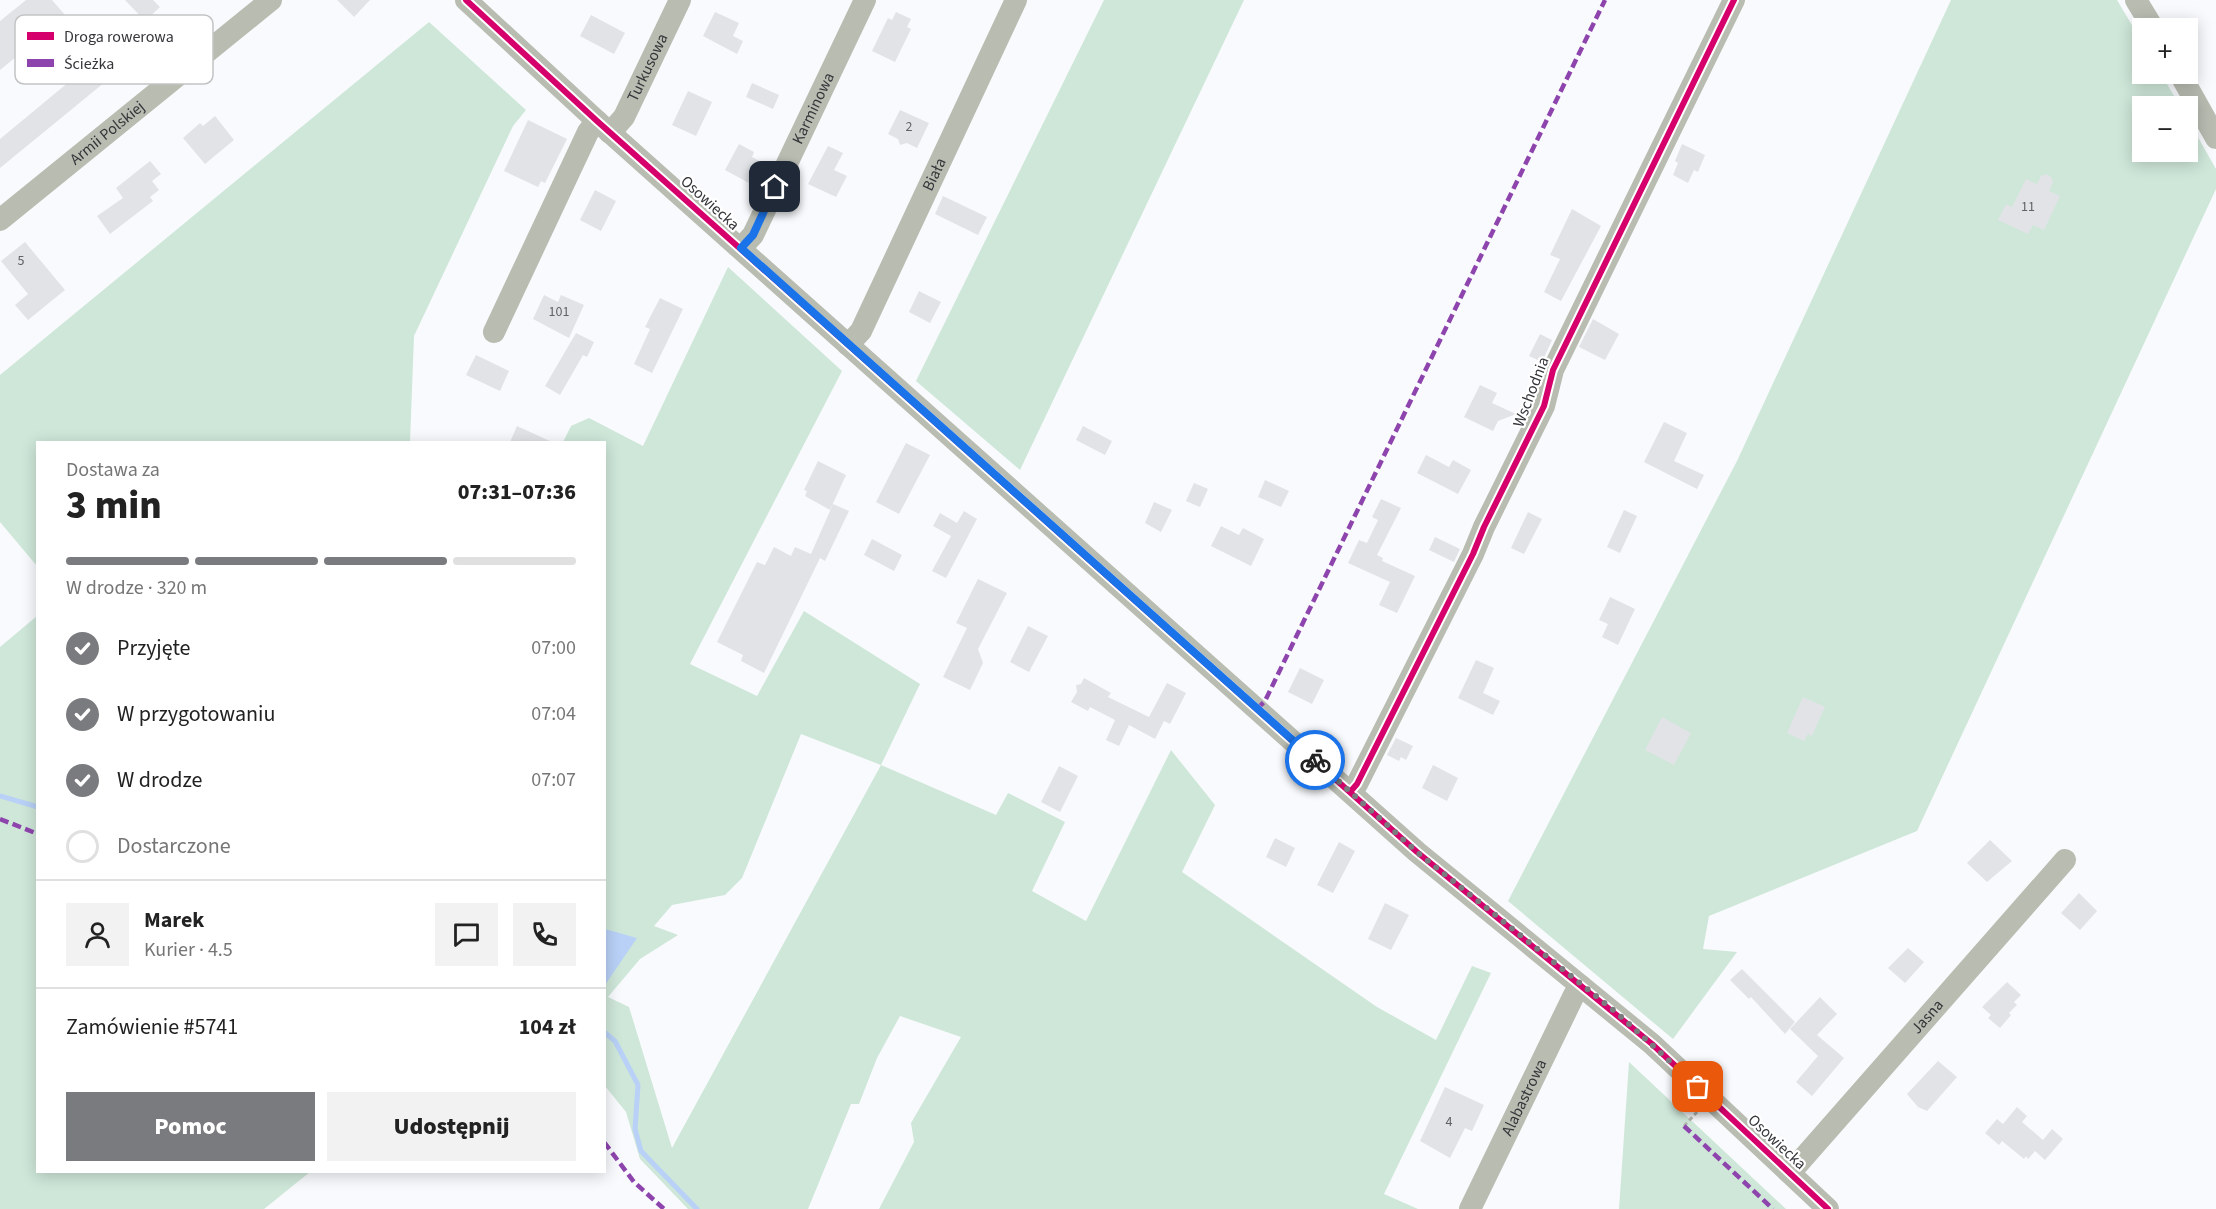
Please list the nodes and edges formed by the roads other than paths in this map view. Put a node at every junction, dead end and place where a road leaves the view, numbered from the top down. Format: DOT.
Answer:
graph roads {
  1 [pos="271,0"];
  2 [pos="466,0"];
  3 [pos="680,0"];
  4 [pos="865,0"];
  5 [pos="1016,0"];
  6 [pos="1734,0"];
  7 [pos="2136,0"];
  8 [pos="2147,18"];
  9 [pos="213,47"];
  10 [pos="168,84"];
  11 [pos="2186,84"];
  12 [pos="604,127"];
  13 [pos="2216,138"];
  14 [pos="0,220"];
  15 [pos="741,248"];
  16 [pos="494,332"];
  17 [pos="849,345"];
  18 [pos="1350,792"];
  19 [pos="2065,860"];
  20 [pos="1581,986"];
  21 [pos="1790,1173"];
  22 [pos="1470,1209"];
  23 [pos="1828,1209"];
  1 -- 9 [label="street, Armii Polskiej"];
  2 -- 12 [label="street, Osowiecka"];
  3 -- 12 [label="street, Turkusowa"];
  4 -- 15 [label="street, Karminowa"];
  5 -- 17 [label="street, Biała"];
  6 -- 18 [label="street, Wschodnia"];
  7 -- 8 [label="street"];
  10 -- 14 [label="street, Armii Polskiej"];
  11 -- 13 [label="street"];
  12 -- 15 [label="street, Osowiecka"];
  12 -- 16 [label="street, Turkusowa"];
  15 -- 17 [label="street, Osowiecka"];
  17 -- 18 [label="street, Osowiecka"];
  18 -- 20 [label="street, Osowiecka"];
  19 -- 21 [label="street, Jasna"];
  20 -- 21 [label="street, Osowiecka"];
  20 -- 22 [label="street, Alabastrowa"];
  21 -- 23 [label="street, Osowiecka"];
}
